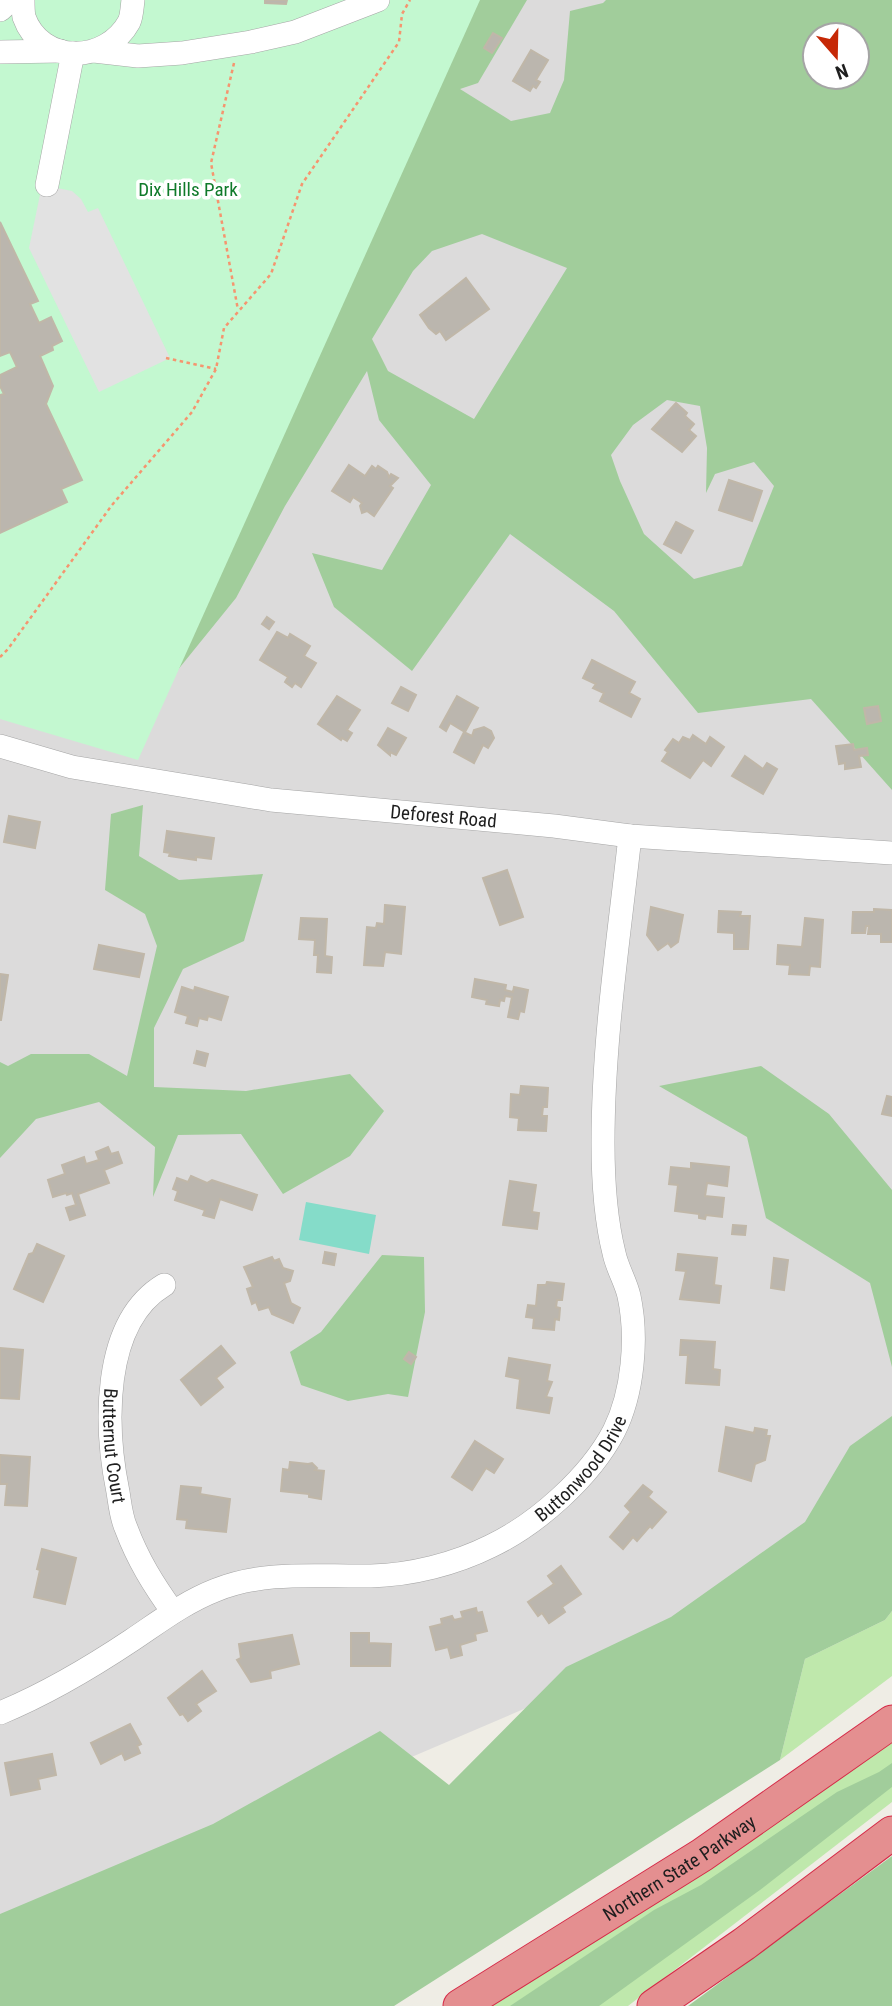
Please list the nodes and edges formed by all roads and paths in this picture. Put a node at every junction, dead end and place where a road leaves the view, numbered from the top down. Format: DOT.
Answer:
graph roads {
  1 [pos="11,0"];
  2 [pos="23,0"];
  3 [pos="133,0"];
  4 [pos="378,0"];
  5 [pos="410,0"];
  6 [pos="0,10"];
  7 [pos="238,44"];
  8 [pos="0,52"];
  9 [pos="76,52"];
  10 [pos="47,185"];
  11 [pos="238,310"];
  12 [pos="166,358"];
  13 [pos="216,369"];
  14 [pos="0,657"];
  15 [pos="0,746"];
  16 [pos="629,836"];
  17 [pos="892,853"];
  18 [pos="164,1285"];
  19 [pos="173,1612"];
  20 [pos="0,1713"];
  21 [pos="892,1722"];
  22 [pos="892,1833"];
  23 [pos="460,2006"];
  24 [pos="654,2006"];
  1 -- 6 [label="street"];
  2 -- 9 [label="street"];
  3 -- 9 [label="street"];
  4 -- 7 [label="street"];
  5 -- 11 [label="path"];
  7 -- 9 [label="street"];
  7 -- 11 [label="path"];
  8 -- 9 [label="street"];
  9 -- 10 [label="street"];
  11 -- 13 [label="path"];
  12 -- 13 [label="path"];
  13 -- 14 [label="path"];
  15 -- 16 [label="street, Deforest Road"];
  16 -- 17 [label="street, Deforest Road"];
  16 -- 19 [label="street, Buttonwood Drive"];
  18 -- 19 [label="street, Butternut Court"];
  19 -- 20 [label="street, Buttonwood Drive"];
  21 -- 23 [label="highway, Northern State Parkway"];
  22 -- 24 [label="highway"];
}
